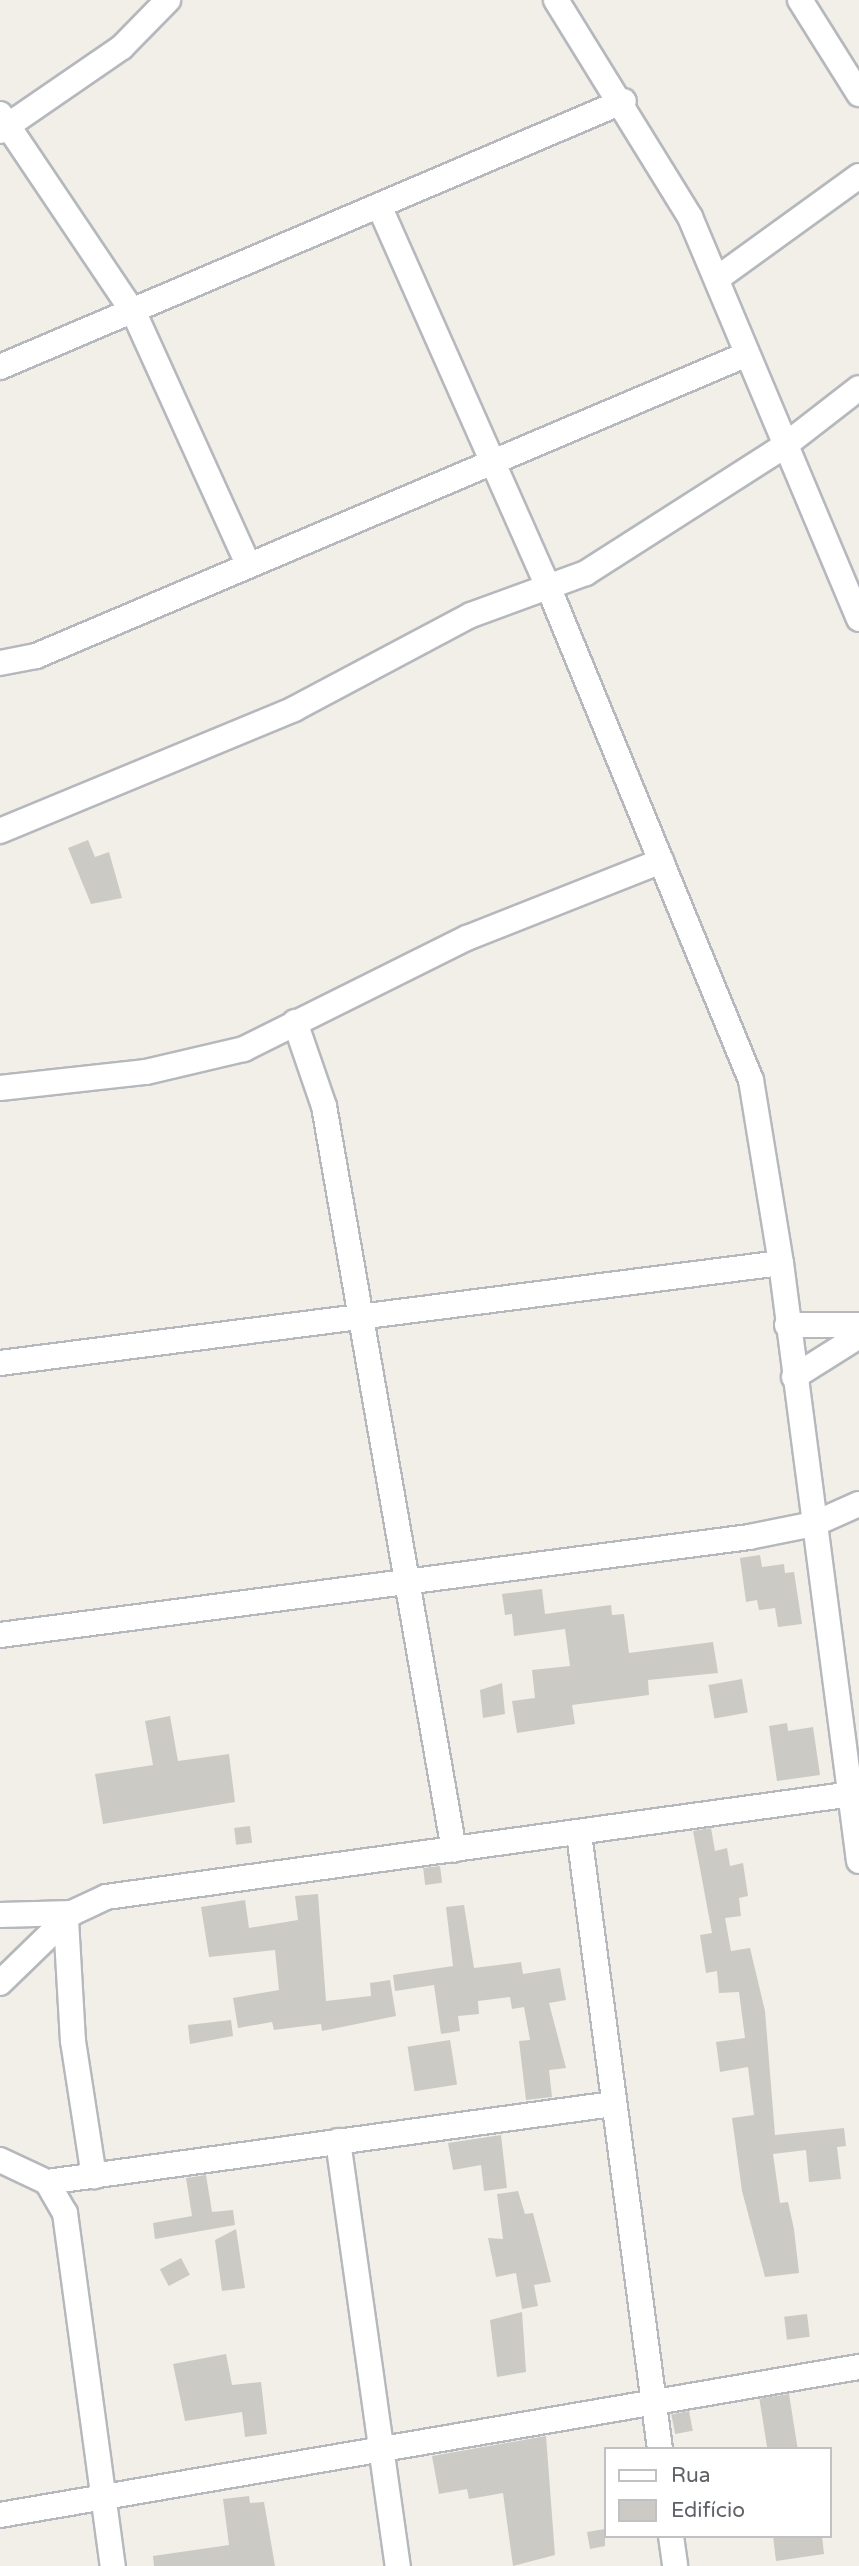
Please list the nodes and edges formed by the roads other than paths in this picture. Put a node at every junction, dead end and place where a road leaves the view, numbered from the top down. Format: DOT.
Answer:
graph roads {
  1 [pos="168,0"];
  2 [pos="556,0"];
  3 [pos="800,0"];
  4 [pos="859,94"];
  5 [pos="624,101"];
  6 [pos="3,124"];
  7 [pos="859,176"];
  8 [pos="381,210"];
  9 [pos="718,278"];
  10 [pos="135,315"];
  11 [pos="745,355"];
  12 [pos="0,368"];
  13 [pos="859,388"];
  14 [pos="783,447"];
  15 [pos="492,459"];
  16 [pos="247,562"];
  17 [pos="550,591"];
  18 [pos="859,619"];
  19 [pos="0,663"];
  20 [pos="0,831"];
  21 [pos="661,861"];
  22 [pos="296,1022"];
  23 [pos="0,1088"];
  24 [pos="781,1263"];
  25 [pos="362,1316"];
  26 [pos="787,1325"];
  27 [pos="859,1325"];
  28 [pos="859,1336"];
  29 [pos="0,1363"];
  30 [pos="794,1377"];
  31 [pos="859,1504"];
  32 [pos="814,1524"];
  33 [pos="410,1577"];
  34 [pos="0,1635"];
  35 [pos="855,1795"];
  36 [pos="579,1834"];
  37 [pos="454,1850"];
  38 [pos="859,1861"];
  39 [pos="0,1915"];
  40 [pos="69,1917"];
  41 [pos="0,1983"];
  42 [pos="613,2104"];
  43 [pos="338,2141"];
  44 [pos="0,2160"];
  45 [pos="94,2176"];
  46 [pos="47,2182"];
  47 [pos="859,2367"];
  48 [pos="655,2403"];
  49 [pos="660,2447"];
  50 [pos="383,2450"];
  51 [pos="104,2496"];
  52 [pos="0,2515"];
  53 [pos="671,2538"];
  54 [pos="114,2566"];
  55 [pos="398,2566"];
  56 [pos="675,2566"];
  1 -- 6 [label="street"];
  2 -- 5 [label="street"];
  3 -- 4 [label="street"];
  5 -- 8 [label="street"];
  5 -- 9 [label="street"];
  6 -- 10 [label="street"];
  7 -- 9 [label="street"];
  8 -- 10 [label="street"];
  8 -- 15 [label="street"];
  9 -- 11 [label="street"];
  10 -- 12 [label="street"];
  10 -- 16 [label="street"];
  11 -- 14 [label="street"];
  11 -- 15 [label="street"];
  13 -- 14 [label="street"];
  14 -- 17 [label="street"];
  14 -- 18 [label="street"];
  15 -- 16 [label="street"];
  15 -- 17 [label="street"];
  16 -- 19 [label="street"];
  17 -- 20 [label="street"];
  17 -- 21 [label="street"];
  21 -- 22 [label="street"];
  21 -- 24 [label="street"];
  22 -- 23 [label="street"];
  22 -- 25 [label="street"];
  24 -- 25 [label="street"];
  24 -- 26 [label="street"];
  25 -- 29 [label="street"];
  25 -- 33 [label="street"];
  26 -- 27 [label="street"];
  26 -- 30 [label="street"];
  28 -- 30 [label="street"];
  30 -- 32 [label="street"];
  31 -- 32 [label="street"];
  32 -- 33 [label="street"];
  32 -- 35 [label="street"];
  33 -- 34 [label="street"];
  33 -- 37 [label="street"];
  35 -- 36 [label="street"];
  35 -- 38 [label="street"];
  36 -- 37 [label="street"];
  36 -- 42 [label="street"];
  37 -- 40 [label="street"];
  39 -- 40 [label="street"];
  40 -- 41 [label="street"];
  40 -- 45 [label="street"];
  42 -- 43 [label="street"];
  42 -- 48 [label="street"];
  43 -- 45 [label="street"];
  43 -- 50 [label="street"];
  44 -- 46 [label="street"];
  45 -- 46 [label="street"];
  46 -- 51 [label="street"];
  47 -- 48 [label="street"];
  48 -- 49 [label="street"];
  48 -- 50 [label="street"];
  50 -- 51 [label="street"];
  50 -- 55 [label="street"];
  51 -- 52 [label="street"];
  51 -- 54 [label="street"];
  53 -- 56 [label="street"];
}
